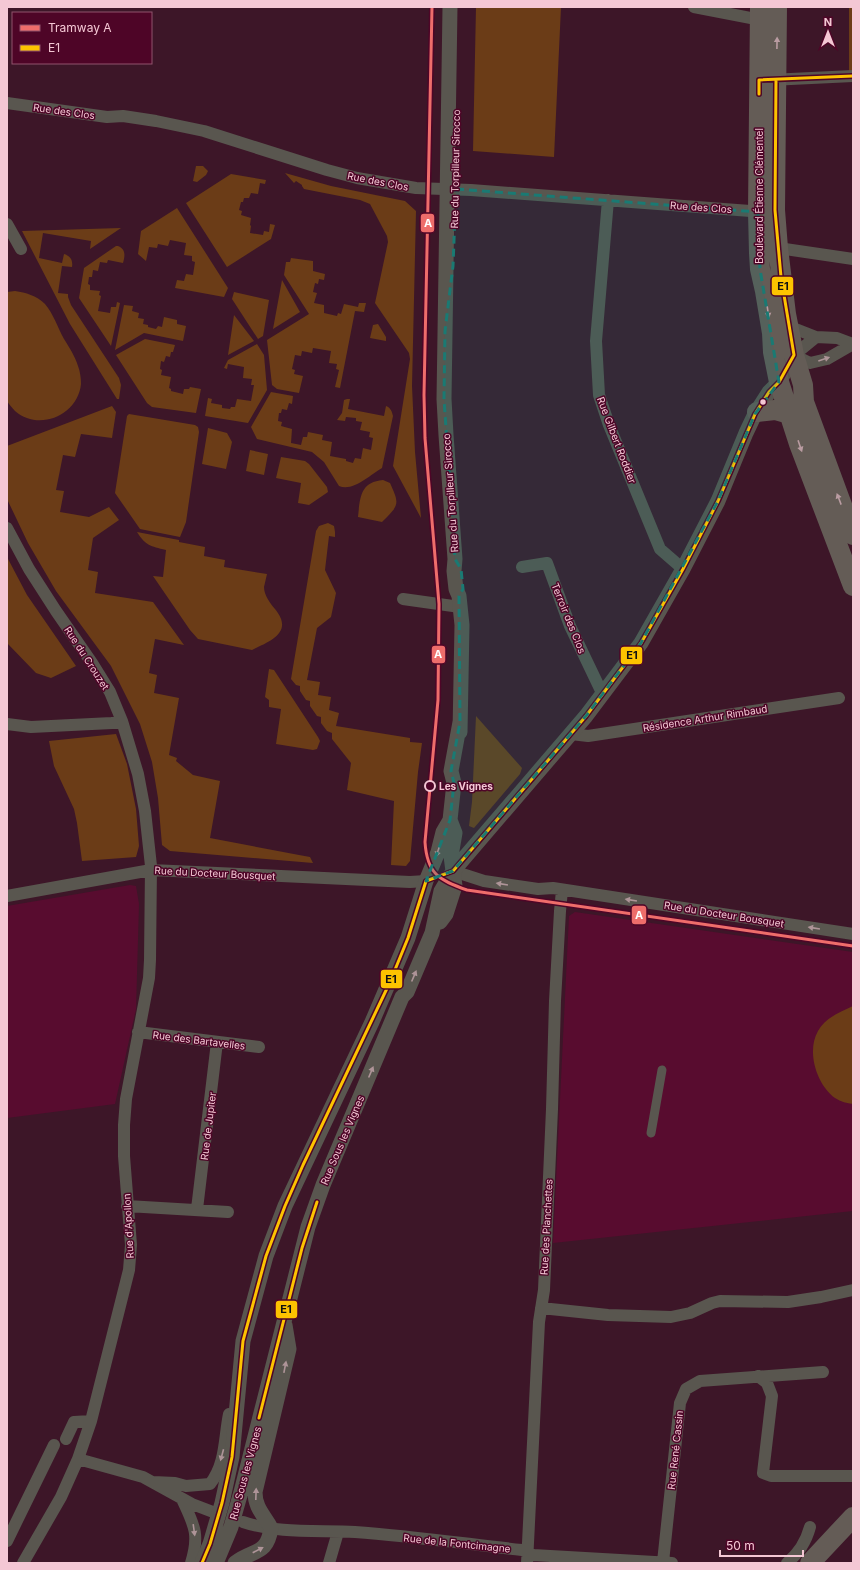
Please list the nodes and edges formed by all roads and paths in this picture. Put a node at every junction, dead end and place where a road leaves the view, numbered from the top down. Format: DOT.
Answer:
graph roads {
  1 [pos="450,7"];
  2 [pos="458,7"];
  3 [pos="694,7"];
  4 [pos="768,14"];
  5 [pos="853,76"];
  6 [pos="768,80"];
  7 [pos="7,103"];
  8 [pos="451,189"];
  9 [pos="608,200"];
  10 [pos="767,212"];
  11 [pos="7,224"];
  12 [pos="778,248"];
  13 [pos="21,249"];
  14 [pos="853,259"];
  15 [pos="780,329"];
  16 [pos="816,337"];
  17 [pos="853,344"];
  18 [pos="794,355"];
  19 [pos="779,382"];
  20 [pos="797,408"];
  21 [pos="757,412"];
  22 [pos="7,528"];
  23 [pos="853,535"];
  24 [pos="522,567"];
  25 [pos="683,569"];
  26 [pos="853,586"];
  27 [pos="403,599"];
  28 [pos="460,602"];
  29 [pos="602,695"];
  30 [pos="839,698"];
  31 [pos="122,721"];
  32 [pos="7,724"];
  33 [pos="572,734"];
  34 [pos="452,827"];
  35 [pos="481,839"];
  36 [pos="151,870"];
  37 [pos="453,871"];
  38 [pos="426,881"];
  39 [pos="562,890"];
  40 [pos="7,896"];
  41 [pos="432,933"];
  42 [pos="853,934"];
  43 [pos="138,1032"];
  44 [pos="217,1042"];
  45 [pos="259,1047"];
  46 [pos="662,1070"];
  47 [pos="651,1132"];
  48 [pos="127,1206"];
  49 [pos="197,1210"];
  50 [pos="228,1212"];
  51 [pos="853,1290"];
  52 [pos="541,1308"];
  53 [pos="284,1321"];
  54 [pos="823,1372"];
  55 [pos="758,1376"];
  56 [pos="239,1391"];
  57 [pos="91,1421"];
  58 [pos="66,1440"];
  59 [pos="54,1445"];
  60 [pos="78,1459"];
  61 [pos="853,1476"];
  62 [pos="153,1482"];
  63 [pos="182,1499"];
  64 [pos="213,1512"];
  65 [pos="853,1517"];
  66 [pos="243,1522"];
  67 [pos="810,1527"];
  68 [pos="271,1528"];
  69 [pos="338,1532"];
  70 [pos="7,1541"];
  71 [pos="527,1558"];
  72 [pos="663,1562"];
  73 [pos="23,1563"];
  74 [pos="191,1563"];
  75 [pos="202,1563"];
  76 [pos="216,1563"];
  77 [pos="235,1563"];
  78 [pos="329,1563"];
  79 [pos="672,1563"];
  80 [pos="787,1563"];
  81 [pos="810,1563"];
  1 -- 8 [label="street, Rue du Torpilleur Sirocco"];
  2 -- 8 [label="street, Rue du Torpilleur Sirocco"];
  3 -- 4 [label="street"];
  4 -- 6 [label="main road, Boulevard Étienne Clémentel"];
  5 -- 6 [label="street"];
  6 -- 10 [label="main road, Boulevard Étienne Clémentel"];
  7 -- 8 [label="street, Rue des Clos"];
  8 -- 9 [label="street, Rue des Clos"];
  8 -- 28 [label="street, Rue du Torpilleur Sirocco"];
  9 -- 10 [label="street, Rue des Clos"];
  9 -- 25 [label="street, Rue Gilbert Roddier"];
  10 -- 12 [label="main road, Boulevard Étienne Clémentel"];
  10 -- 15 [label="main road, Boulevard Étienne Clémentel, one-way"];
  11 -- 13 [label="street"];
  12 -- 14 [label="street"];
  12 -- 15 [label="main road, Boulevard Étienne Clémentel"];
  15 -- 16 [label="street"];
  15 -- 18 [label="main road, Boulevard Étienne Clémentel"];
  15 -- 19 [label="main road, Boulevard Étienne Clémentel"];
  16 -- 17 [label="street"];
  16 -- 18 [label="street"];
  18 -- 17 [label="street, one-way"];
  18 -- 19 [label="street"];
  18 -- 20 [label="main road, Boulevard Étienne Clémentel"];
  19 -- 20 [label="main road, Boulevard Étienne Clémentel"];
  19 -- 21 [label="street"];
  20 -- 21 [label="main road"];
  23 -- 20 [label="main road, Boulevard Étienne Clémentel, one-way"];
  20 -- 26 [label="main road, Boulevard Étienne Clémentel, one-way"];
  21 -- 25 [label="street, Rue Sous les Vignes"];
  22 -- 31 [label="street, Rue du Crouzet"];
  24 -- 29 [label="street, Terroir des Clos"];
  25 -- 29 [label="street, Rue Sous les Vignes"];
  27 -- 28 [label="street"];
  28 -- 34 [label="street, Rue du Torpilleur Sirocco"];
  29 -- 33 [label="street, Rue Sous les Vignes"];
  30 -- 33 [label="street, Résidence Arthur Rimbaud"];
  31 -- 32 [label="street"];
  31 -- 36 [label="street, Rue du Crouzet"];
  33 -- 35 [label="street, Rue Sous les Vignes"];
  34 -- 35 [label="street"];
  34 -- 37 [label="street, Rue du Torpilleur Sirocco"];
  34 -- 38 [label="street, Rue du Torpilleur Sirocco, one-way"];
  35 -- 37 [label="street, Rue Sous les Vignes"];
  36 -- 38 [label="street, Rue du Docteur Bousquet"];
  36 -- 40 [label="street, Rue du Docteur Bousquet"];
  36 -- 43 [label="street, Rue d'Apollon"];
  37 -- 38 [label="street, Rue Sous les Vignes"];
  39 -- 37 [label="street, Rue du Docteur Bousquet, one-way"];
  37 -- 41 [label="street, Rue Sous les Vignes"];
  38 -- 41 [label="street, Rue Sous les Vignes"];
  38 -- 56 [label="street, Rue Sous les Vignes"];
  42 -- 39 [label="street, Rue du Docteur Bousquet, one-way"];
  39 -- 52 [label="street, Rue des Planchettes"];
  53 -- 41 [label="street, Rue Sous les Vignes, one-way"];
  43 -- 44 [label="street, Rue des Bartavelles"];
  43 -- 48 [label="street, Rue d'Apollon"];
  44 -- 45 [label="street, Rue des Bartavelles"];
  44 -- 49 [label="street, Rue de Jupiter"];
  46 -- 47 [label="street"];
  48 -- 49 [label="street"];
  48 -- 57 [label="street, Rue d'Apollon"];
  49 -- 50 [label="street"];
  51 -- 52 [label="street"];
  52 -- 71 [label="street, Rue des Planchettes"];
  68 -- 53 [label="street, one-way"];
  53 -- 76 [label="street, Rue Sous les Vignes"];
  54 -- 55 [label="street, Rue René Cassin"];
  55 -- 61 [label="street"];
  55 -- 72 [label="street, Rue René Cassin"];
  56 -- 62 [label="street, one-way"];
  56 -- 75 [label="street, Rue Sous les Vignes"];
  57 -- 58 [label="street"];
  57 -- 60 [label="street, Rue d'Apollon"];
  59 -- 70 [label="street"];
  60 -- 62 [label="street"];
  60 -- 73 [label="street, Rue d'Apollon"];
  62 -- 63 [label="street"];
  63 -- 64 [label="street"];
  63 -- 74 [label="street, one-way"];
  65 -- 81 [label="main road"];
  66 -- 68 [label="street, Rue de la Fontcimagne"];
  67 -- 80 [label="street"];
  68 -- 69 [label="street, Rue de la Fontcimagne"];
  77 -- 68 [label="street, one-way"];
  69 -- 71 [label="street, Rue de la Fontcimagne"];
  69 -- 78 [label="street"];
  71 -- 72 [label="street, Rue de la Fontcimagne"];
  72 -- 79 [label="street, Rue de la Fontcimagne"];
}
